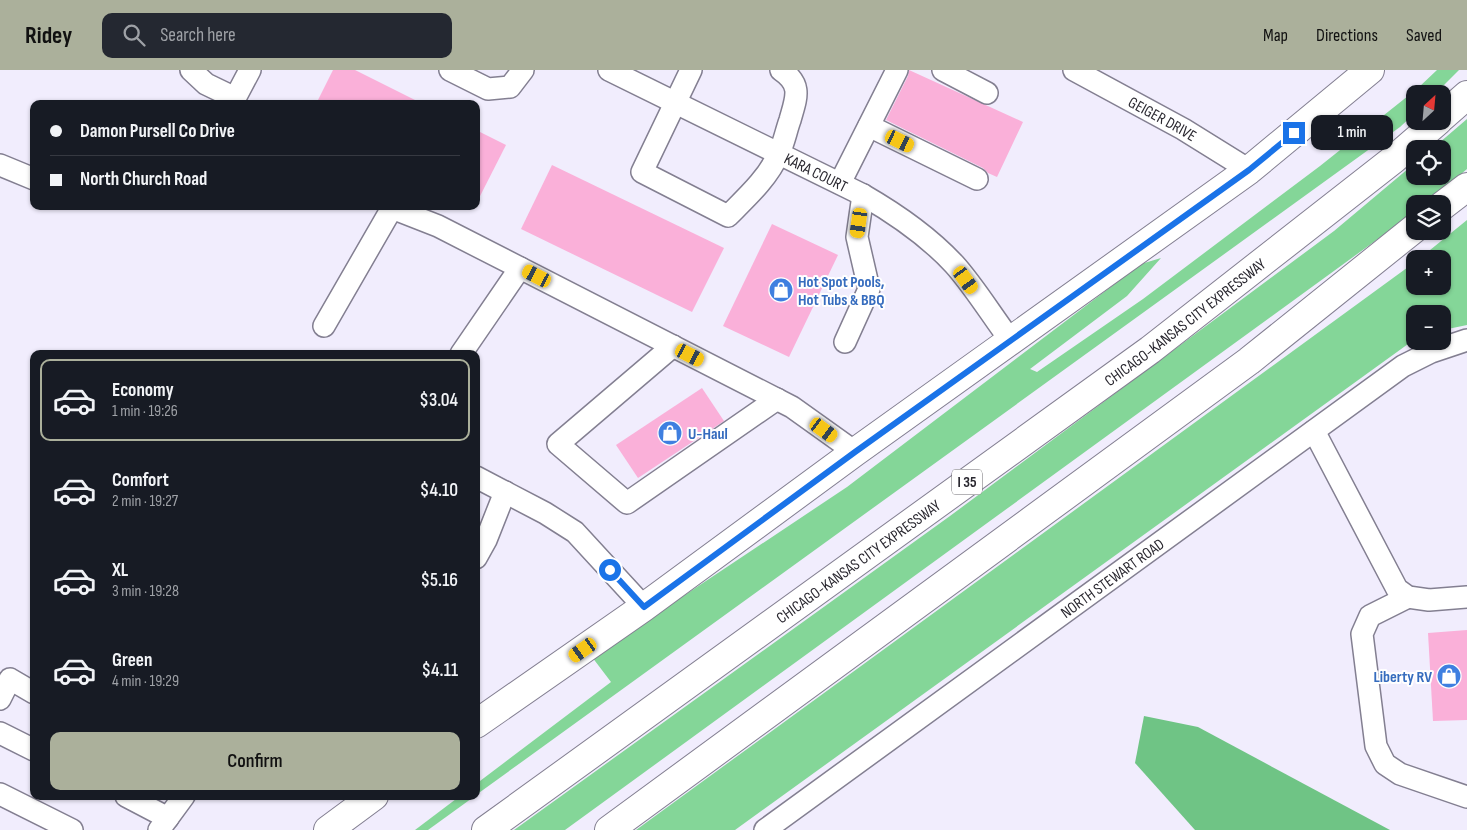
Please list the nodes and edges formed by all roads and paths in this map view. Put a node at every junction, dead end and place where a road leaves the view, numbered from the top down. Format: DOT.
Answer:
graph roads {
  1 [pos="191,70"];
  2 [pos="250,70"];
  3 [pos="450,70"];
  4 [pos="524,70"];
  5 [pos="609,70"];
  6 [pos="691,70"];
  7 [pos="781,70"];
  8 [pos="897,70"];
  9 [pos="943,70"];
  10 [pos="1074,70"];
  11 [pos="1370,70"];
  12 [pos="987,93"];
  13 [pos="1467,95"];
  14 [pos="232,100"];
  15 [pos="235,100"];
  16 [pos="675,102"];
  17 [pos="1451,109"];
  18 [pos="869,126"];
  19 [pos="1428,130"];
  20 [pos="779,153"];
  21 [pos="0,165"];
  22 [pos="1249,170"];
  23 [pos="30,177"];
  24 [pos="977,179"];
  25 [pos="840,183"];
  26 [pos="1467,187"];
  27 [pos="863,194"];
  28 [pos="1451,199"];
  29 [pos="391,210"];
  30 [pos="397,210"];
  31 [pos="1406,235"];
  32 [pos="520,268"];
  33 [pos="324,326"];
  34 [pos="1467,340"];
  35 [pos="1010,341"];
  36 [pos="845,342"];
  37 [pos="672,346"];
  38 [pos="464,350"];
  39 [pos="777,399"];
  40 [pos="1314,431"];
  41 [pos="855,452"];
  42 [pos="480,479"];
  43 [pos="505,492"];
  44 [pos="480,551"];
  45 [pos="1408,597"];
  46 [pos="1467,597"];
  47 [pos="644,607"];
  48 [pos="5,676"];
  49 [pos="30,691"];
  50 [pos="0,699"];
  51 [pos="480,721"];
  52 [pos="0,733"];
  53 [pos="30,748"];
  54 [pos="0,794"];
  55 [pos="1467,797"];
  56 [pos="131,800"];
  57 [pos="181,800"];
  58 [pos="369,800"];
  59 [pos="164,824"];
  60 [pos="772,828"];
  61 [pos="72,830"];
  62 [pos="328,830"];
  63 [pos="486,830"];
  64 [pos="609,830"];
  1 -- 14 [label="street"];
  2 -- 15 [label="street"];
  3 -- 4 [label="street"];
  5 -- 16 [label="street, KARA COURT"];
  6 -- 16 [label="street"];
  7 -- 20 [label="street"];
  8 -- 18 [label="street"];
  9 -- 12 [label="street"];
  10 -- 22 [label="street, GEIGER DRIVE"];
  11 -- 22 [label="main road"];
  13 -- 17 [label="main road"];
  16 -- 20 [label="street, KARA COURT"];
  16 -- 20 [label="street"];
  18 -- 24 [label="street"];
  18 -- 25 [label="street"];
  19 -- 63 [label="main road, CHICAGO-KANSAS CITY EXPRESSWAY / I 35"];
  20 -- 25 [label="street, KARA COURT"];
  21 -- 23 [label="street"];
  22 -- 35 [label="main road"];
  25 -- 27 [label="street, KARA COURT"];
  26 -- 28 [label="main road"];
  27 -- 35 [label="street, KARA COURT"];
  27 -- 36 [label="street"];
  29 -- 33 [label="street"];
  30 -- 32 [label="street"];
  31 -- 64 [label="main road"];
  32 -- 37 [label="street"];
  32 -- 38 [label="street"];
  34 -- 40 [label="street, NORTH STEWART ROAD"];
  35 -- 41 [label="main road"];
  37 -- 39 [label="street"];
  37 -- 39 [label="street"];
  39 -- 41 [label="street"];
  40 -- 45 [label="street"];
  40 -- 60 [label="street, NORTH STEWART ROAD"];
  41 -- 47 [label="main road"];
  42 -- 43 [label="street"];
  43 -- 44 [label="street"];
  43 -- 47 [label="street"];
  45 -- 46 [label="street"];
  45 -- 55 [label="street"];
  47 -- 51 [label="main road"];
  48 -- 49 [label="street"];
  48 -- 50 [label="street"];
  52 -- 53 [label="street"];
  54 -- 61 [label="street"];
  56 -- 59 [label="street"];
  57 -- 59 [label="street"];
  58 -- 62 [label="main road"];
}
